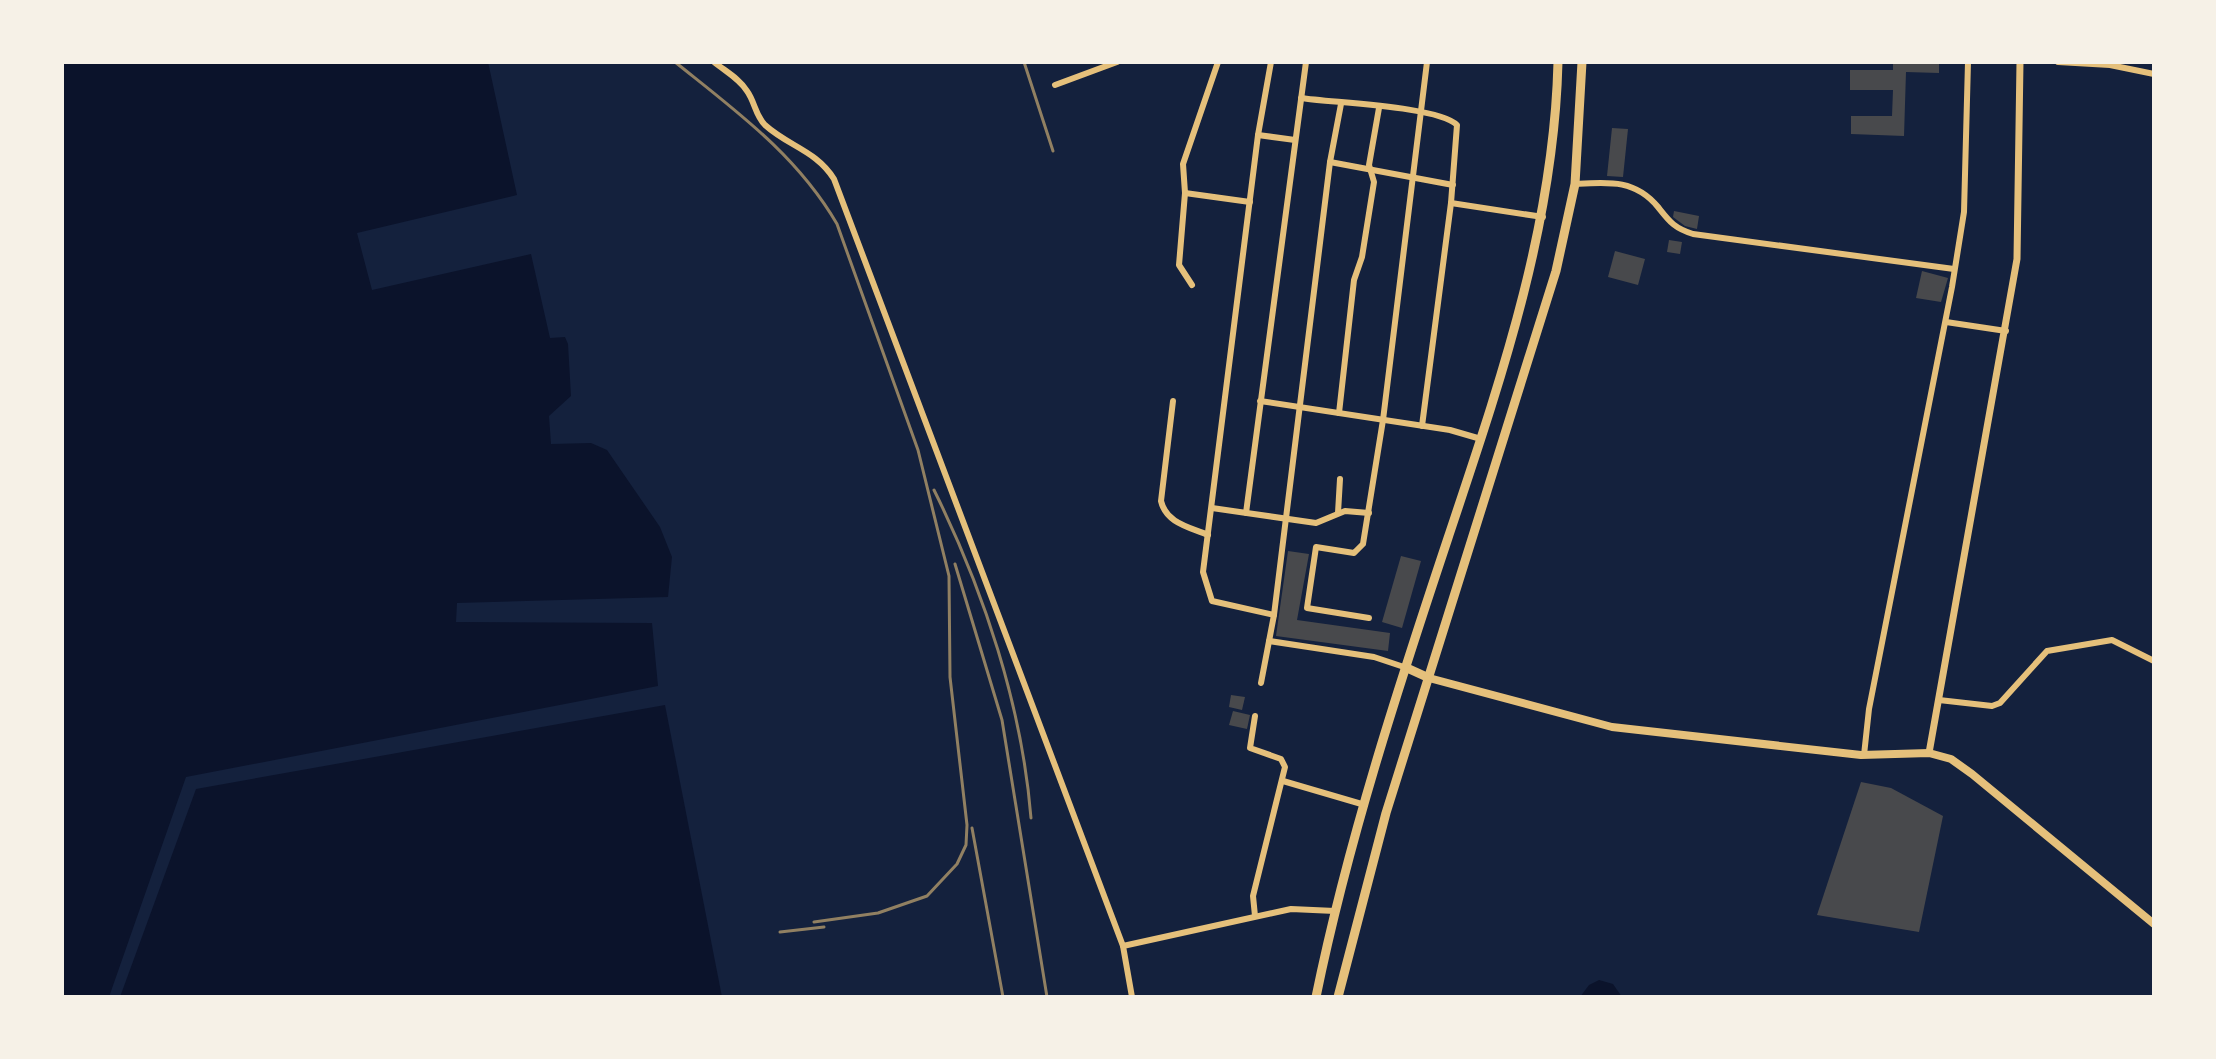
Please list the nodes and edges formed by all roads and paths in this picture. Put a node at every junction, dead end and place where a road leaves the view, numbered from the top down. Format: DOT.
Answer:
graph roads {
  1 [pos="714,62"];
  2 [pos="1117,62"];
  3 [pos="1218,62"];
  4 [pos="1271,62"];
  5 [pos="1306,62"];
  6 [pos="1427,62"];
  7 [pos="1558,62"];
  8 [pos="1582,62"];
  9 [pos="1968,62"];
  10 [pos="2020,62"];
  11 [pos="2058,62"];
  12 [pos="2154,74"];
  13 [pos="1055,85"];
  14 [pos="1301,98"];
  15 [pos="1341,104"];
  16 [pos="1379,108"];
  17 [pos="1422,112"];
  18 [pos="1258,135"];
  19 [pos="1295,140"];
  20 [pos="1330,162"];
  21 [pos="1371,170"];
  22 [pos="1412,176"];
  23 [pos="1575,184"];
  24 [pos="1453,185"];
  25 [pos="1185,193"];
  26 [pos="1250,202"];
  27 [pos="1451,203"];
  28 [pos="1543,217"];
  29 [pos="1954,269"];
  30 [pos="1192,285"];
  31 [pos="1946,322"];
  32 [pos="2006,331"];
  33 [pos="1173,401"];
  34 [pos="1260,401"];
  35 [pos="1298,407"];
  36 [pos="1339,413"];
  37 [pos="1383,420"];
  38 [pos="1422,426"];
  39 [pos="1481,439"];
  40 [pos="1340,479"];
  41 [pos="1212,508"];
  42 [pos="1246,513"];
  43 [pos="1338,513"];
  44 [pos="1369,513"];
  45 [pos="1285,519"];
  46 [pos="1208,535"];
  47 [pos="1274,615"];
  48 [pos="1369,618"];
  49 [pos="1269,641"];
  50 [pos="2154,661"];
  51 [pos="1407,668"];
  52 [pos="1429,678"];
  53 [pos="1261,683"];
  54 [pos="1939,700"];
  55 [pos="1255,716"];
  56 [pos="1929,753"];
  57 [pos="1864,755"];
  58 [pos="1283,781"];
  59 [pos="1365,805"];
  60 [pos="1335,911"];
  61 [pos="1255,916"];
  62 [pos="2154,924"];
  63 [pos="1123,946"];
  64 [pos="1132,997"];
  65 [pos="1316,997"];
  66 [pos="1338,997"];
  1 -- 63 [label="street"];
  2 -- 13 [label="street"];
  3 -- 25 [label="street"];
  4 -- 18 [label="street"];
  5 -- 14 [label="street"];
  6 -- 17 [label="street"];
  7 -- 28 [label="highway"];
  8 -- 23 [label="highway"];
  9 -- 29 [label="street"];
  10 -- 32 [label="street"];
  11 -- 12 [label="street"];
  14 -- 15 [label="street"];
  14 -- 19 [label="street"];
  15 -- 16 [label="street"];
  15 -- 20 [label="street"];
  16 -- 17 [label="street"];
  16 -- 21 [label="street"];
  17 -- 22 [label="street"];
  17 -- 24 [label="street"];
  18 -- 19 [label="street"];
  18 -- 26 [label="street"];
  19 -- 34 [label="street"];
  20 -- 21 [label="street"];
  20 -- 35 [label="street"];
  21 -- 22 [label="street"];
  21 -- 36 [label="street"];
  22 -- 24 [label="street"];
  22 -- 37 [label="street"];
  23 -- 29 [label="street"];
  23 -- 52 [label="highway"];
  24 -- 27 [label="street"];
  25 -- 26 [label="street"];
  25 -- 30 [label="street"];
  26 -- 41 [label="street"];
  27 -- 28 [label="street"];
  27 -- 38 [label="street"];
  28 -- 39 [label="highway"];
  29 -- 31 [label="street"];
  31 -- 32 [label="street"];
  31 -- 57 [label="street"];
  32 -- 54 [label="street"];
  33 -- 46 [label="street"];
  34 -- 35 [label="street"];
  34 -- 42 [label="street"];
  35 -- 36 [label="street"];
  35 -- 45 [label="street"];
  36 -- 37 [label="street"];
  37 -- 38 [label="street"];
  37 -- 44 [label="street"];
  38 -- 39 [label="street"];
  39 -- 51 [label="highway"];
  40 -- 43 [label="street"];
  41 -- 42 [label="street"];
  41 -- 46 [label="street"];
  42 -- 45 [label="street"];
  43 -- 44 [label="street"];
  43 -- 45 [label="street"];
  44 -- 48 [label="street"];
  45 -- 47 [label="street"];
  46 -- 47 [label="street"];
  47 -- 49 [label="street"];
  49 -- 51 [label="street"];
  49 -- 53 [label="street"];
  50 -- 54 [label="street"];
  51 -- 52 [label="highway"];
  51 -- 59 [label="highway"];
  52 -- 57 [label="main road"];
  52 -- 66 [label="highway"];
  54 -- 56 [label="street"];
  55 -- 58 [label="street"];
  56 -- 57 [label="main road"];
  56 -- 62 [label="main road"];
  58 -- 59 [label="street"];
  58 -- 61 [label="street"];
  59 -- 60 [label="highway"];
  60 -- 61 [label="street"];
  60 -- 65 [label="highway"];
  61 -- 63 [label="street"];
  63 -- 64 [label="street"];
}
